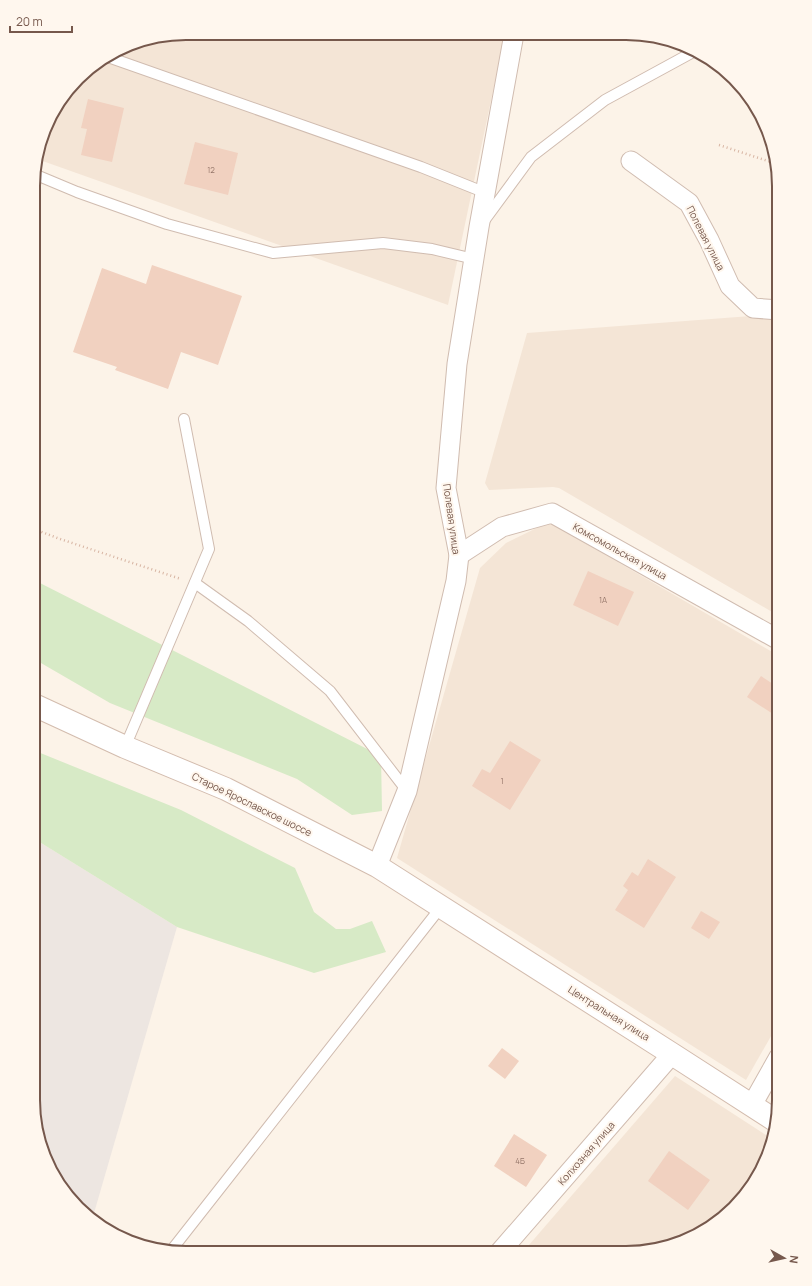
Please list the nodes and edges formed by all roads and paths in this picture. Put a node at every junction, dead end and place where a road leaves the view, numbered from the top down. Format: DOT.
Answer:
graph roads {
  1 [pos="513,40"];
  2 [pos="689,54"];
  3 [pos="114,59"];
  4 [pos="719,145"];
  5 [pos="631,161"];
  6 [pos="770,162"];
  7 [pos="40,177"];
  8 [pos="486,193"];
  9 [pos="479,227"];
  10 [pos="474,259"];
  11 [pos="772,309"];
  12 [pos="184,419"];
  13 [pos="40,531"];
  14 [pos="459,556"];
  15 [pos="195,583"];
  16 [pos="772,636"];
  17 [pos="40,708"];
  18 [pos="125,747"];
  19 [pos="407,791"];
  20 [pos="377,866"];
  21 [pos="441,907"];
  22 [pos="672,1054"];
  23 [pos="772,1069"];
  24 [pos="752,1105"];
  25 [pos="771,1118"];
  26 [pos="175,1246"];
  27 [pos="505,1246"];
  1 -- 8 [label="street, Полевая улица"];
  2 -- 9 [label="lane"];
  3 -- 8 [label="lane"];
  4 -- 6 [label="path"];
  5 -- 11 [label="street, Полевая улица"];
  7 -- 10 [label="lane"];
  8 -- 9 [label="street, Полевая улица"];
  9 -- 10 [label="street, Полевая улица"];
  10 -- 14 [label="street, Полевая улица"];
  12 -- 15 [label="lane"];
  13 -- 15 [label="path"];
  14 -- 16 [label="street, Комсомольская улица"];
  14 -- 19 [label="street, Полевая улица"];
  15 -- 18 [label="lane"];
  15 -- 19 [label="lane"];
  17 -- 18 [label="main road, Старое Ярославское шоссе"];
  18 -- 20 [label="main road, Старое Ярославское шоссе"];
  19 -- 20 [label="street, Полевая улица"];
  20 -- 21 [label="main road, Старое Ярославское шоссе"];
  21 -- 22 [label="main road, Центральная улица"];
  21 -- 26 [label="lane"];
  22 -- 24 [label="main road, Центральная улица"];
  22 -- 27 [label="street, Колхозная улица"];
  23 -- 24 [label="street"];
  24 -- 25 [label="main road, Центральная улица"];
}
